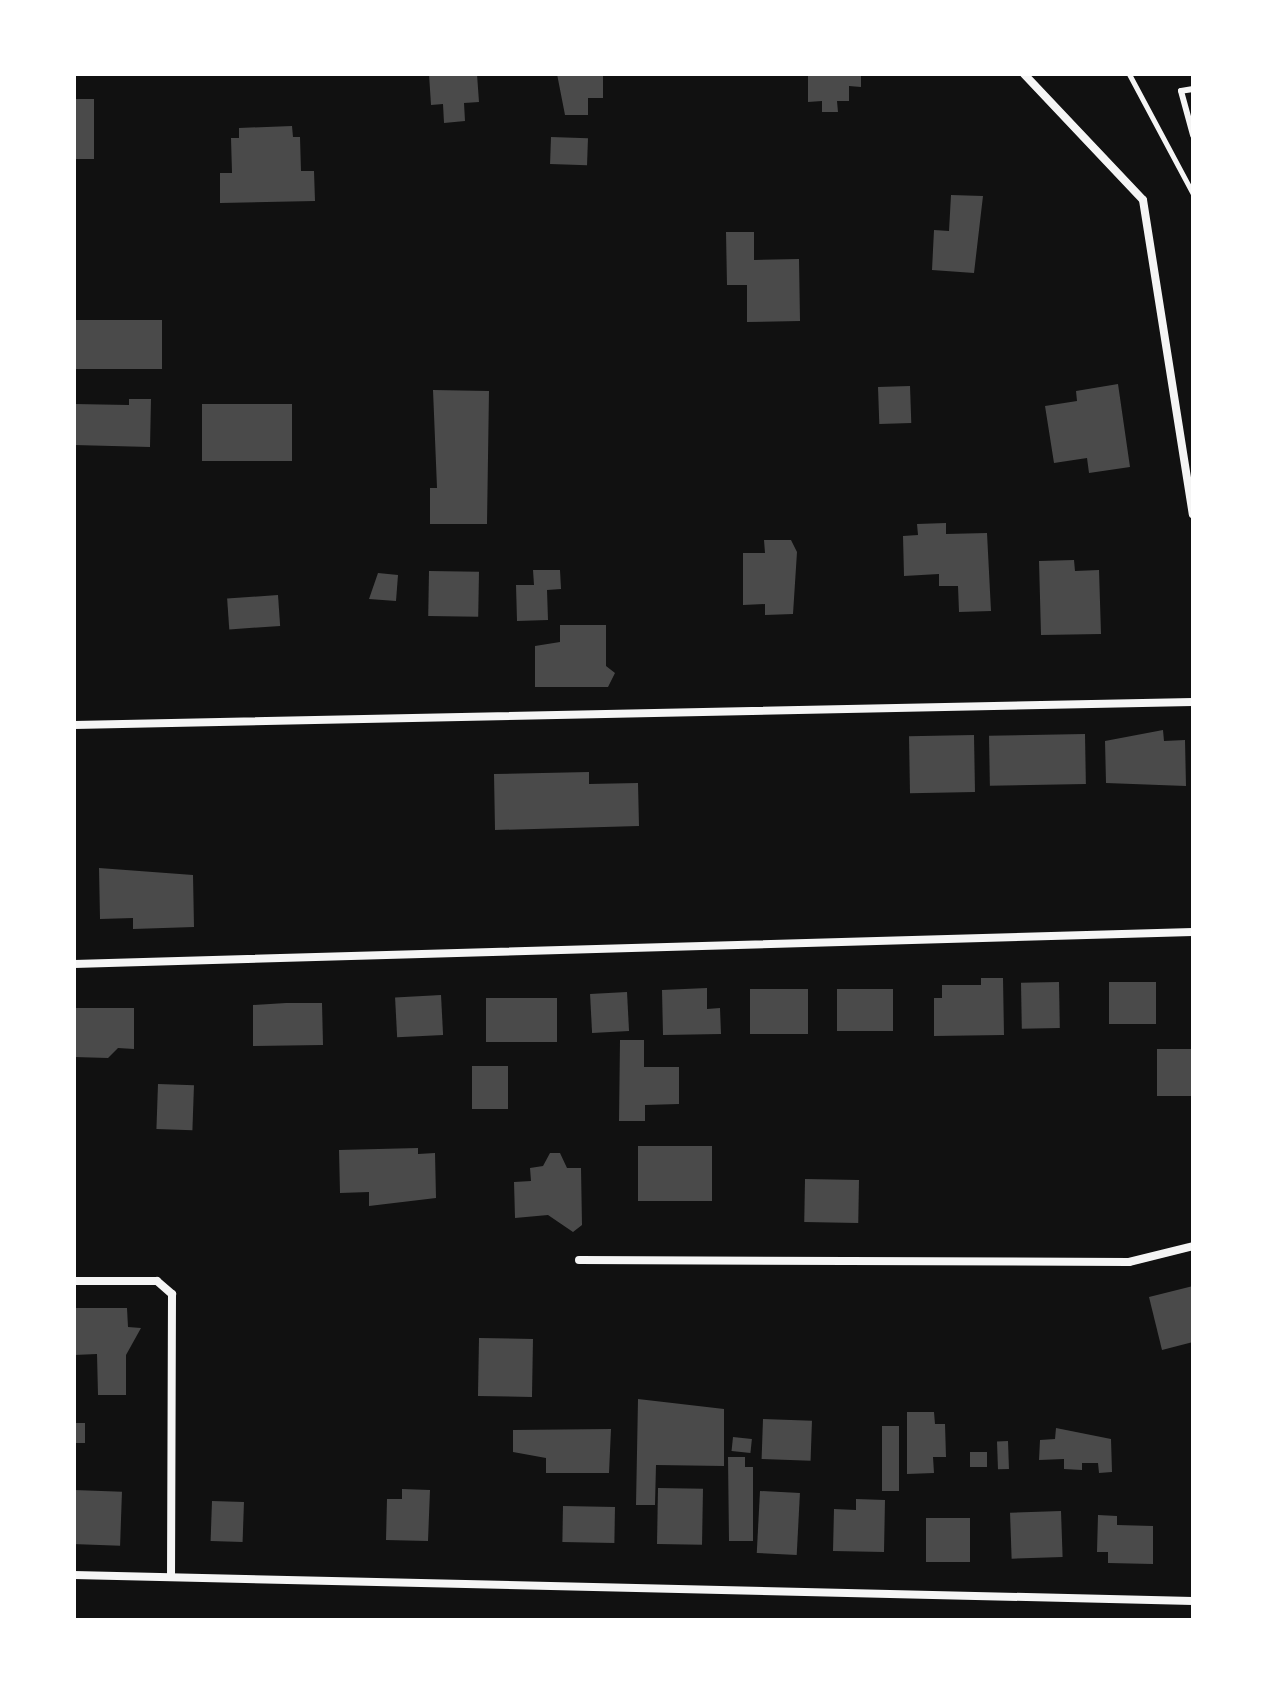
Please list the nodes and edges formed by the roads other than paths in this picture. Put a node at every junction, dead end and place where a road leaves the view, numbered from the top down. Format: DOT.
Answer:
graph roads {
  1 [pos="1024,74"];
  2 [pos="1193,89"];
  3 [pos="1193,135"];
  4 [pos="1193,514"];
  5 [pos="1193,702"];
  6 [pos="74,725"];
  7 [pos="1193,932"];
  8 [pos="74,964"];
  9 [pos="1193,1246"];
  10 [pos="579,1260"];
  11 [pos="74,1281"];
  12 [pos="74,1575"];
  13 [pos="171,1576"];
  14 [pos="1193,1601"];
  1 -- 4 [label="street"];
  2 -- 3 [label="lane"];
  5 -- 6 [label="street"];
  7 -- 8 [label="street"];
  9 -- 10 [label="street"];
  11 -- 13 [label="street"];
  12 -- 13 [label="street"];
  13 -- 14 [label="street"];
}
